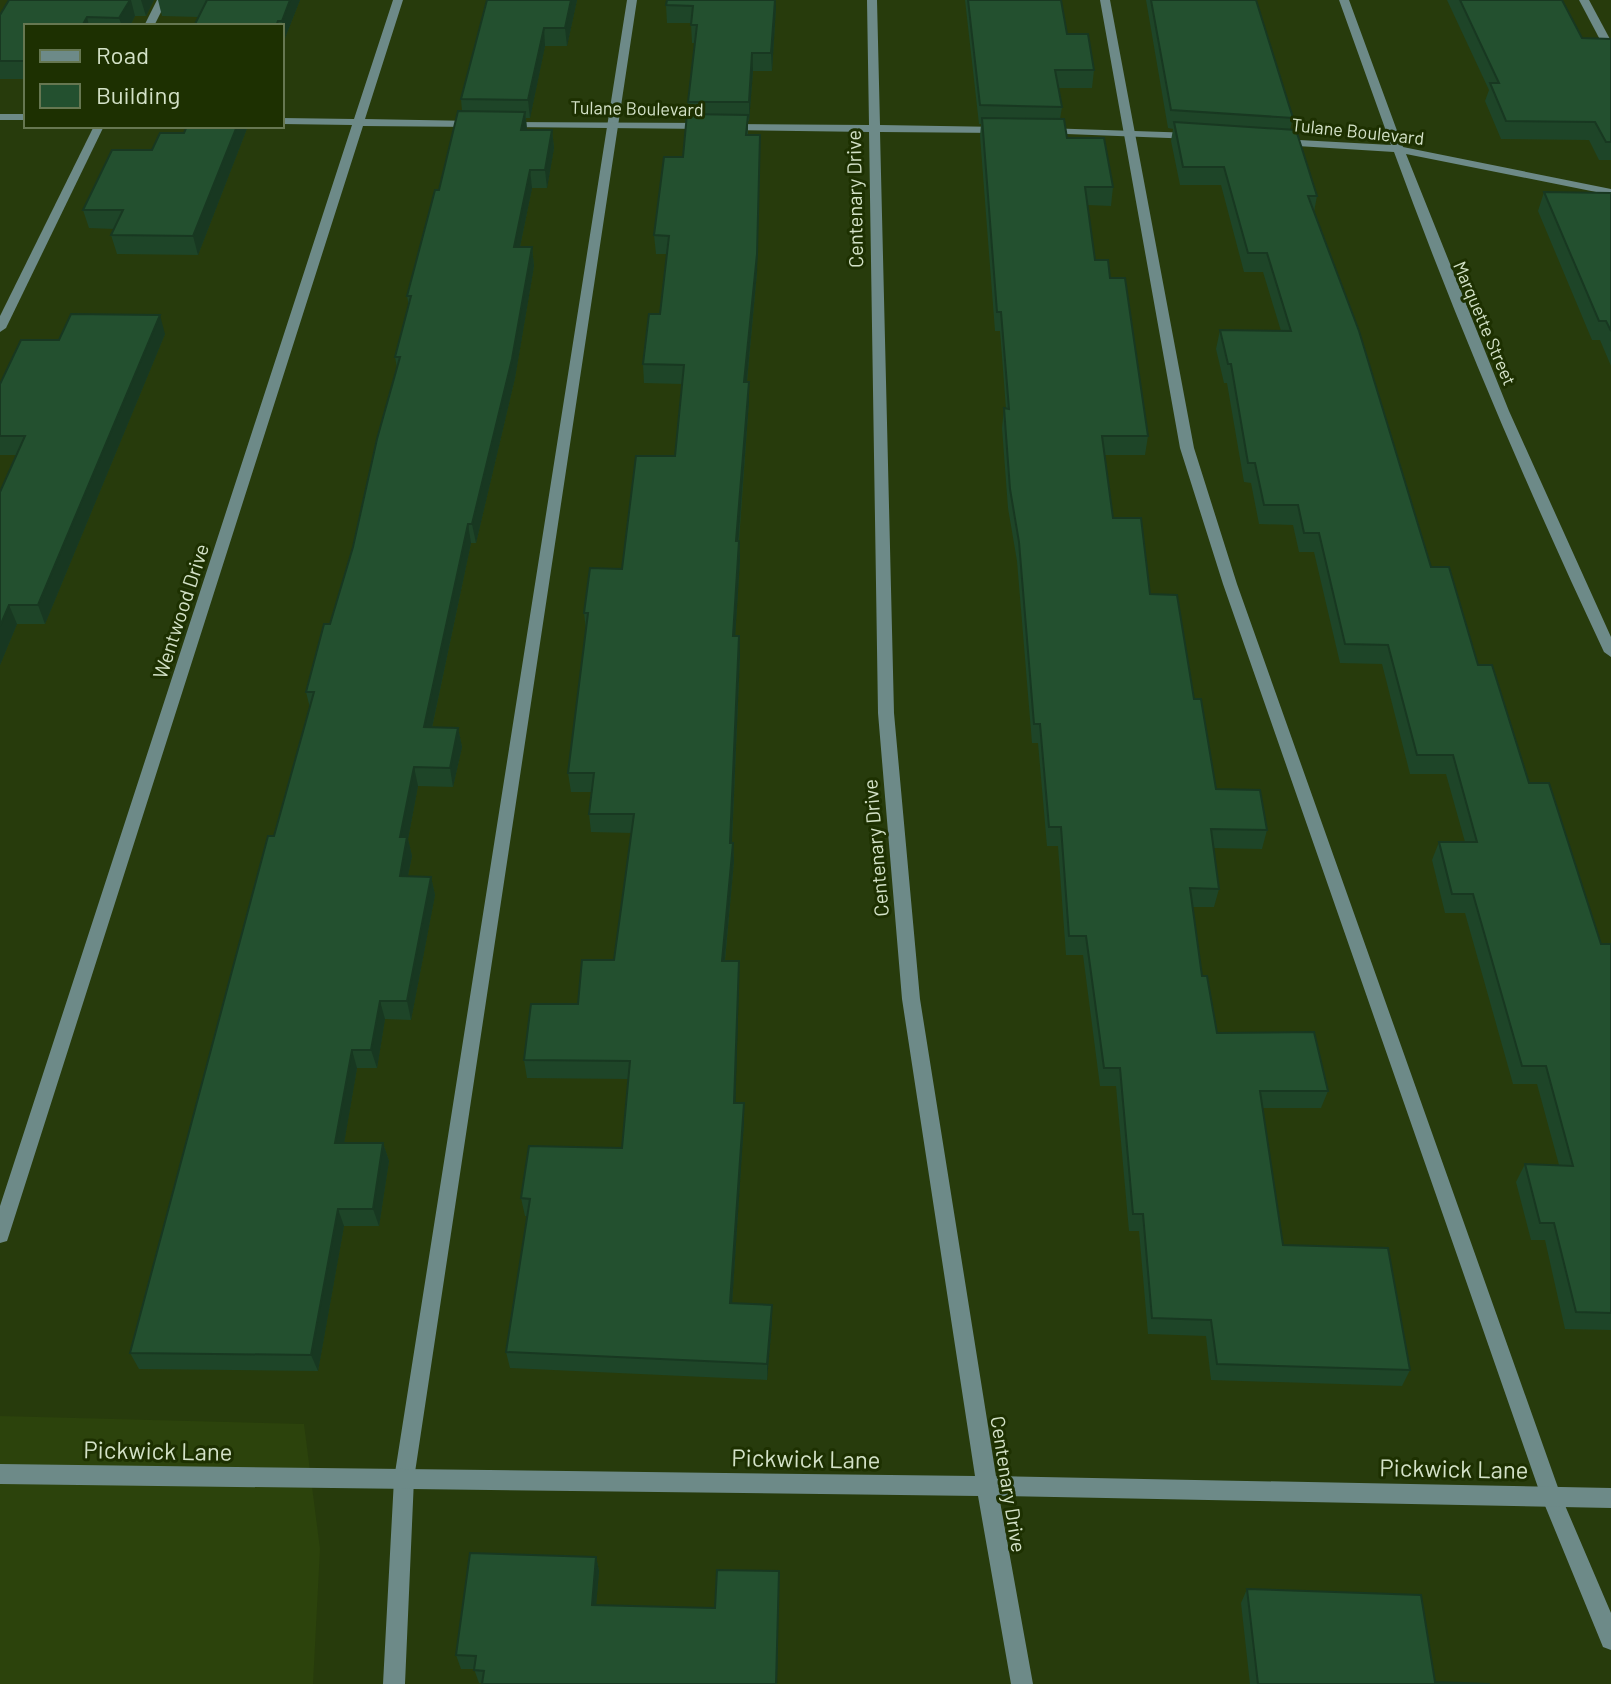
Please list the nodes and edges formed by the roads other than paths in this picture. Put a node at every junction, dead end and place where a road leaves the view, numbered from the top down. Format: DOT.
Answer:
graph roads {
  1 [pos="162,0"];
  2 [pos="398,0"];
  3 [pos="632,0"];
  4 [pos="872,0"];
  5 [pos="1105,0"];
  6 [pos="1344,0"];
  7 [pos="1584,0"];
  8 [pos="150,24"];
  9 [pos="1611,51"];
  10 [pos="0,117"];
  11 [pos="24,117"];
  12 [pos="284,121"];
  13 [pos="359,122"];
  14 [pos="612,125"];
  15 [pos="98,128"];
  16 [pos="874,128"];
  17 [pos="1018,130"];
  18 [pos="1033,130"];
  19 [pos="1129,132"];
  20 [pos="1208,137"];
  21 [pos="1270,141"];
  22 [pos="1396,149"];
  23 [pos="1611,192"];
  24 [pos="0,328"];
  25 [pos="1611,652"];
  26 [pos="0,1235"];
  27 [pos="0,1474"];
  28 [pos="404,1479"];
  29 [pos="987,1486"];
  30 [pos="1551,1496"];
  31 [pos="1611,1498"];
  32 [pos="1611,1639"];
  33 [pos="394,1684"];
  34 [pos="1022,1684"];
  1 -- 8 [label="street"];
  2 -- 13 [label="street, Wentwood Drive"];
  3 -- 14 [label="street"];
  4 -- 16 [label="street, Centenary Drive"];
  5 -- 19 [label="street"];
  6 -- 22 [label="street, Marquette Street"];
  7 -- 9 [label="street"];
  10 -- 11 [label="street"];
  12 -- 13 [label="street, Tulane Boulevard"];
  13 -- 14 [label="street, Tulane Boulevard"];
  13 -- 26 [label="street, Wentwood Drive"];
  14 -- 16 [label="street, Tulane Boulevard"];
  14 -- 28 [label="street"];
  15 -- 24 [label="street"];
  16 -- 17 [label="street, Tulane Boulevard"];
  16 -- 29 [label="street, Centenary Drive"];
  18 -- 19 [label="street"];
  19 -- 20 [label="street"];
  19 -- 30 [label="street"];
  21 -- 22 [label="street, Tulane Boulevard"];
  22 -- 23 [label="street, Tulane Boulevard"];
  22 -- 25 [label="street, Marquette Street"];
  27 -- 28 [label="street, Pickwick Lane"];
  28 -- 29 [label="street, Pickwick Lane"];
  28 -- 33 [label="street"];
  29 -- 30 [label="street, Pickwick Lane"];
  29 -- 34 [label="street, Centenary Drive"];
  30 -- 31 [label="street, Pickwick Lane"];
  30 -- 32 [label="street"];
}
